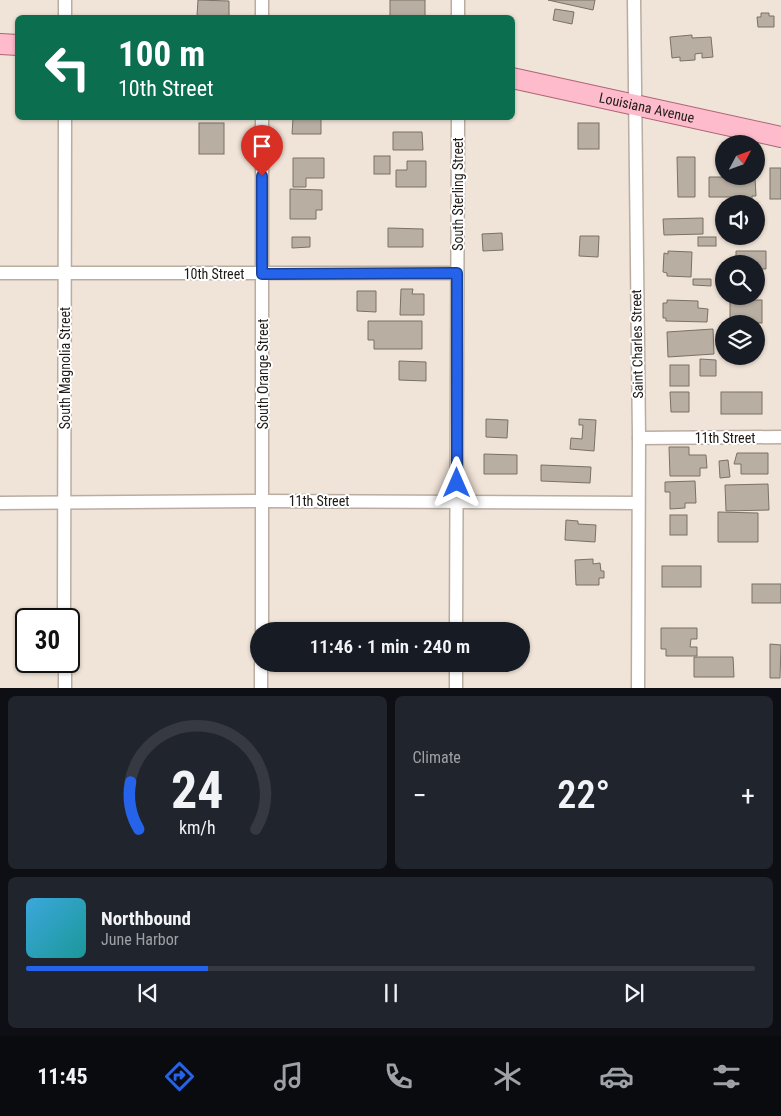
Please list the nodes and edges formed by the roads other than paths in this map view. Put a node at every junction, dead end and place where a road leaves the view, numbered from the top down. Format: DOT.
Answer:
graph roads {
  1 [pos="65,0"];
  2 [pos="262,0"];
  3 [pos="458,0"];
  4 [pos="634,0"];
  5 [pos="65,15"];
  6 [pos="262,15"];
  7 [pos="458,15"];
  8 [pos="0,44"];
  9 [pos="15,45"];
  10 [pos="515,79"];
  11 [pos="635,105"];
  12 [pos="65,120"];
  13 [pos="262,120"];
  14 [pos="458,120"];
  15 [pos="781,137"];
  16 [pos="0,273"];
  17 [pos="457,273"];
  18 [pos="262,274"];
  19 [pos="65,275"];
  20 [pos="781,437"];
  21 [pos="639,438"];
  22 [pos="263,501"];
  23 [pos="64,502"];
  24 [pos="457,502"];
  25 [pos="0,503"];
  26 [pos="638,503"];
  27 [pos="64,608"];
  28 [pos="262,622"];
  29 [pos="456,622"];
  30 [pos="261,672"];
  31 [pos="456,672"];
  32 [pos="65,673"];
  33 [pos="65,688"];
  34 [pos="261,688"];
  35 [pos="456,688"];
  36 [pos="638,688"];
  1 -- 5 [label="street"];
  2 -- 6 [label="street"];
  3 -- 7 [label="street"];
  4 -- 11 [label="street, Saint Charles Street"];
  8 -- 9 [label="main road"];
  10 -- 11 [label="main road, Louisiana Avenue"];
  11 -- 15 [label="main road, Louisiana Avenue"];
  11 -- 21 [label="street, Saint Charles Street"];
  12 -- 19 [label="street, South Magnolia Street"];
  13 -- 18 [label="street, South Orange Street"];
  14 -- 17 [label="street, South Sterling Street"];
  16 -- 19 [label="street, 10th Street"];
  17 -- 18 [label="street, 10th Street"];
  17 -- 24 [label="street, South Sterling Street"];
  18 -- 19 [label="street, 10th Street"];
  18 -- 22 [label="street, South Orange Street"];
  19 -- 23 [label="street, South Magnolia Street"];
  20 -- 21 [label="street, 11th Street"];
  21 -- 26 [label="street, Saint Charles Street"];
  22 -- 23 [label="street, 11th Street"];
  22 -- 24 [label="street, 11th Street"];
  22 -- 28 [label="street, South Orange Street"];
  23 -- 25 [label="street, 11th Street"];
  23 -- 27 [label="street, South Magnolia Street"];
  24 -- 26 [label="street, 11th Street"];
  24 -- 29 [label="street, South Sterling Street"];
  26 -- 36 [label="street, Saint Charles Street"];
  30 -- 34 [label="street"];
  31 -- 35 [label="street"];
  32 -- 33 [label="street"];
}
